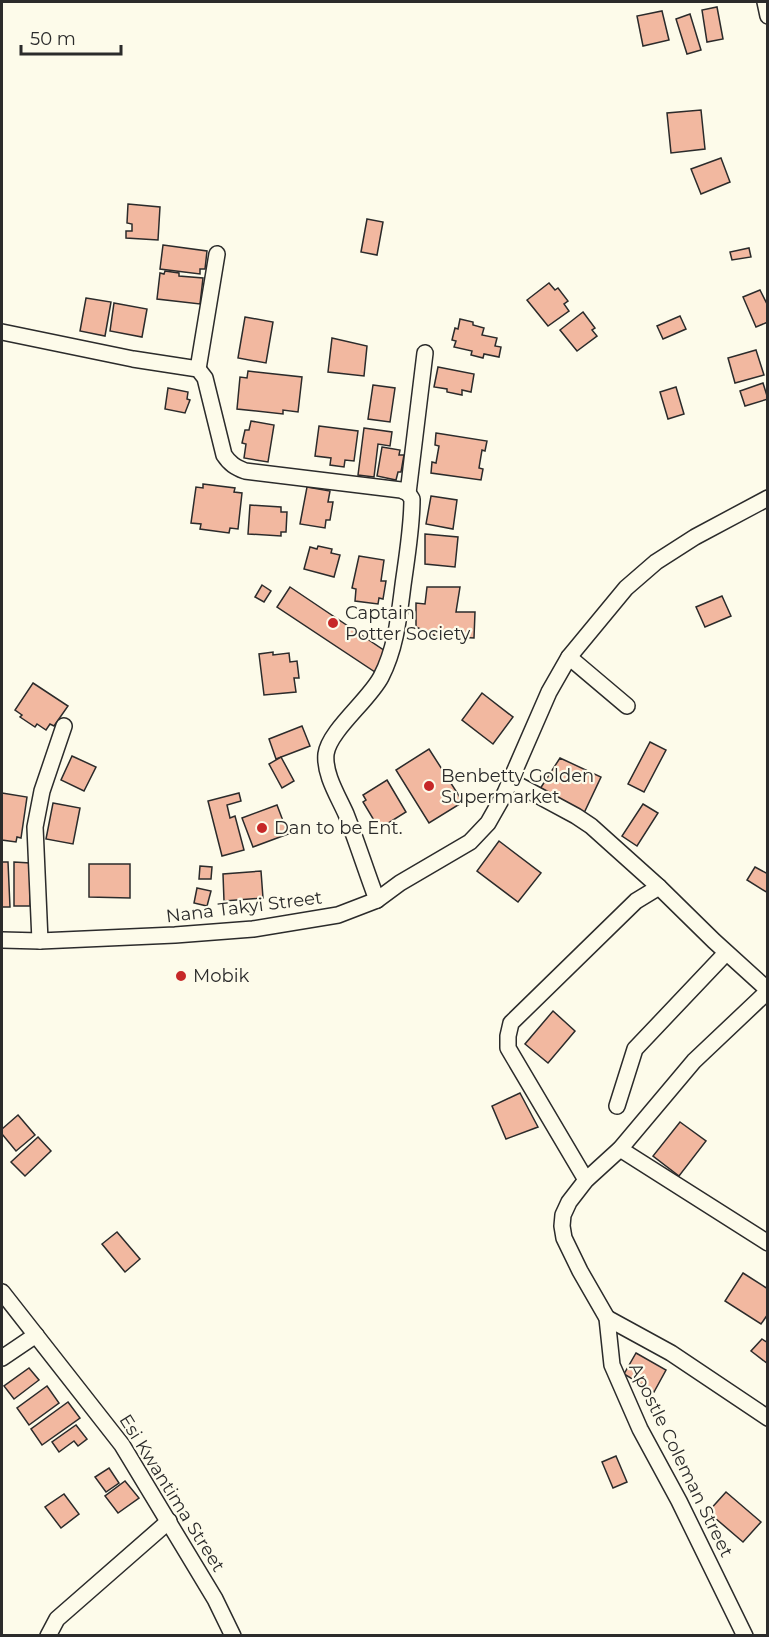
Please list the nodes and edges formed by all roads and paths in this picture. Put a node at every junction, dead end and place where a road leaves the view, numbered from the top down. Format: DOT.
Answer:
graph roads {
  1 [pos="765,2"];
  2 [pos="768,16"];
  3 [pos="217,254"];
  4 [pos="2,332"];
  5 [pos="425,353"];
  6 [pos="198,369"];
  7 [pos="408,493"];
  8 [pos="768,498"];
  9 [pos="569,657"];
  10 [pos="627,706"];
  11 [pos="64,726"];
  12 [pos="511,781"];
  13 [pos="658,887"];
  14 [pos="376,900"];
  15 [pos="2,940"];
  16 [pos="40,940"];
  17 [pos="726,953"];
  18 [pos="768,990"];
  19 [pos="617,1106"];
  20 [pos="620,1149"];
  21 [pos="586,1180"];
  22 [pos="768,1243"];
  23 [pos="2,1292"];
  24 [pos="607,1318"];
  25 [pos="36,1335"];
  26 [pos="2,1358"];
  27 [pos="768,1418"];
  28 [pos="170,1521"];
  29 [pos="48,1635"];
  30 [pos="233,1635"];
  31 [pos="745,1635"];
  1 -- 2 [label="street"];
  3 -- 6 [label="street"];
  4 -- 6 [label="street"];
  5 -- 7 [label="street"];
  6 -- 7 [label="street"];
  7 -- 14 [label="street"];
  8 -- 9 [label="street, Nana Takyi Street"];
  9 -- 10 [label="street"];
  9 -- 12 [label="street, Nana Takyi Street"];
  11 -- 16 [label="street"];
  12 -- 13 [label="street"];
  12 -- 14 [label="street, Nana Takyi Street"];
  13 -- 17 [label="street"];
  13 -- 21 [label="street"];
  14 -- 16 [label="street, Nana Takyi Street"];
  15 -- 16 [label="street, Nana Takyi Street"];
  17 -- 18 [label="street"];
  17 -- 19 [label="street"];
  18 -- 20 [label="street, Apostle Coleman Street"];
  20 -- 21 [label="street, Apostle Coleman Street"];
  20 -- 22 [label="street"];
  21 -- 24 [label="street, Apostle Coleman Street"];
  23 -- 25 [label="street, Esi Kwantima Street"];
  24 -- 27 [label="street"];
  24 -- 31 [label="street, Apostle Coleman Street"];
  25 -- 26 [label="street"];
  25 -- 28 [label="street, Esi Kwantima Street"];
  28 -- 29 [label="street"];
  28 -- 30 [label="street, Esi Kwantima Street"];
}
